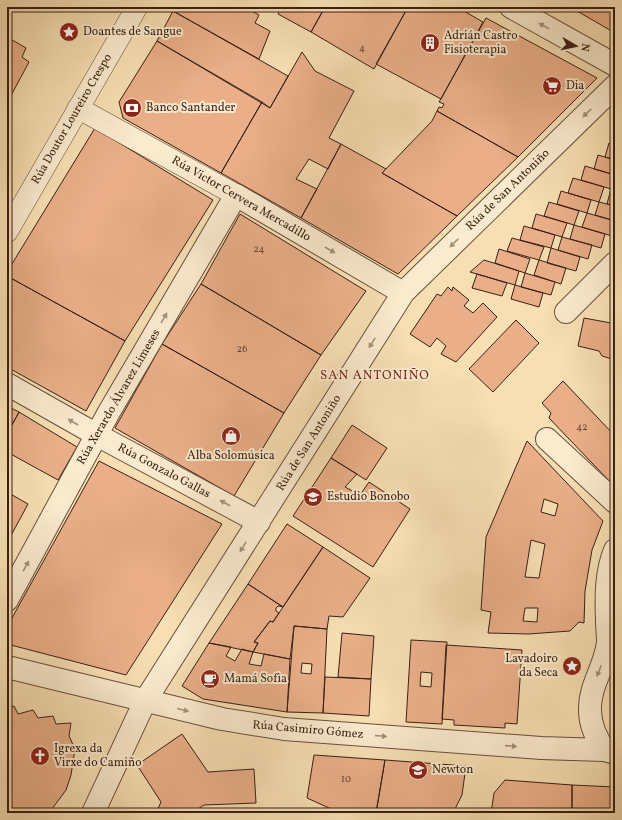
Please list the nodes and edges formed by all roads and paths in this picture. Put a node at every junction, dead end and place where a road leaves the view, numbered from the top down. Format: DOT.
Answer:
graph roads {
  1 [pos="137,7"];
  2 [pos="511,7"];
  3 [pos="615,65"];
  4 [pos="615,86"];
  5 [pos="78,108"];
  6 [pos="236,195"];
  7 [pos="7,232"];
  8 [pos="615,263"];
  9 [pos="403,293"];
  10 [pos="566,312"];
  11 [pos="7,384"];
  12 [pos="96,435"];
  13 [pos="547,439"];
  14 [pos="615,502"];
  15 [pos="259,522"];
  16 [pos="615,550"];
  17 [pos="7,600"];
  18 [pos="7,667"];
  19 [pos="146,701"];
  20 [pos="609,752"];
  21 [pos="93,813"];
  1 -- 5 [label="street, Rúa Doutor Loureiro Crespo"];
  3 -- 2 [label="street, one-way"];
  4 -- 9 [label="street, Rúa de San Antoniño, one-way"];
  5 -- 6 [label="street, Rúa Victor Cervera Mercadillo"];
  5 -- 7 [label="street, Rúa Doutor Loureiro Crespo"];
  6 -- 9 [label="street, Rúa Victor Cervera Mercadillo, one-way"];
  12 -- 6 [label="street, Rúa Xerardo Álvarez Limeses, one-way"];
  8 -- 10 [label="street"];
  9 -- 15 [label="street, Rúa de San Antoniño, one-way"];
  12 -- 11 [label="street, Rúa Gonzalo Gallas, one-way"];
  15 -- 12 [label="street, Rúa Gonzalo Gallas, one-way"];
  17 -- 12 [label="street, Rúa Xerardo Álvarez Limeses, one-way"];
  13 -- 14 [label="street"];
  15 -- 19 [label="street, Rúa de San Antoniño, one-way"];
  16 -- 20 [label="street, one-way"];
  18 -- 19 [label="street, Rúa Casimiro Gómez"];
  19 -- 20 [label="street, Rúa Casimiro Gómez, one-way"];
  19 -- 21 [label="street, Rúa de San Antoniño"];
}
